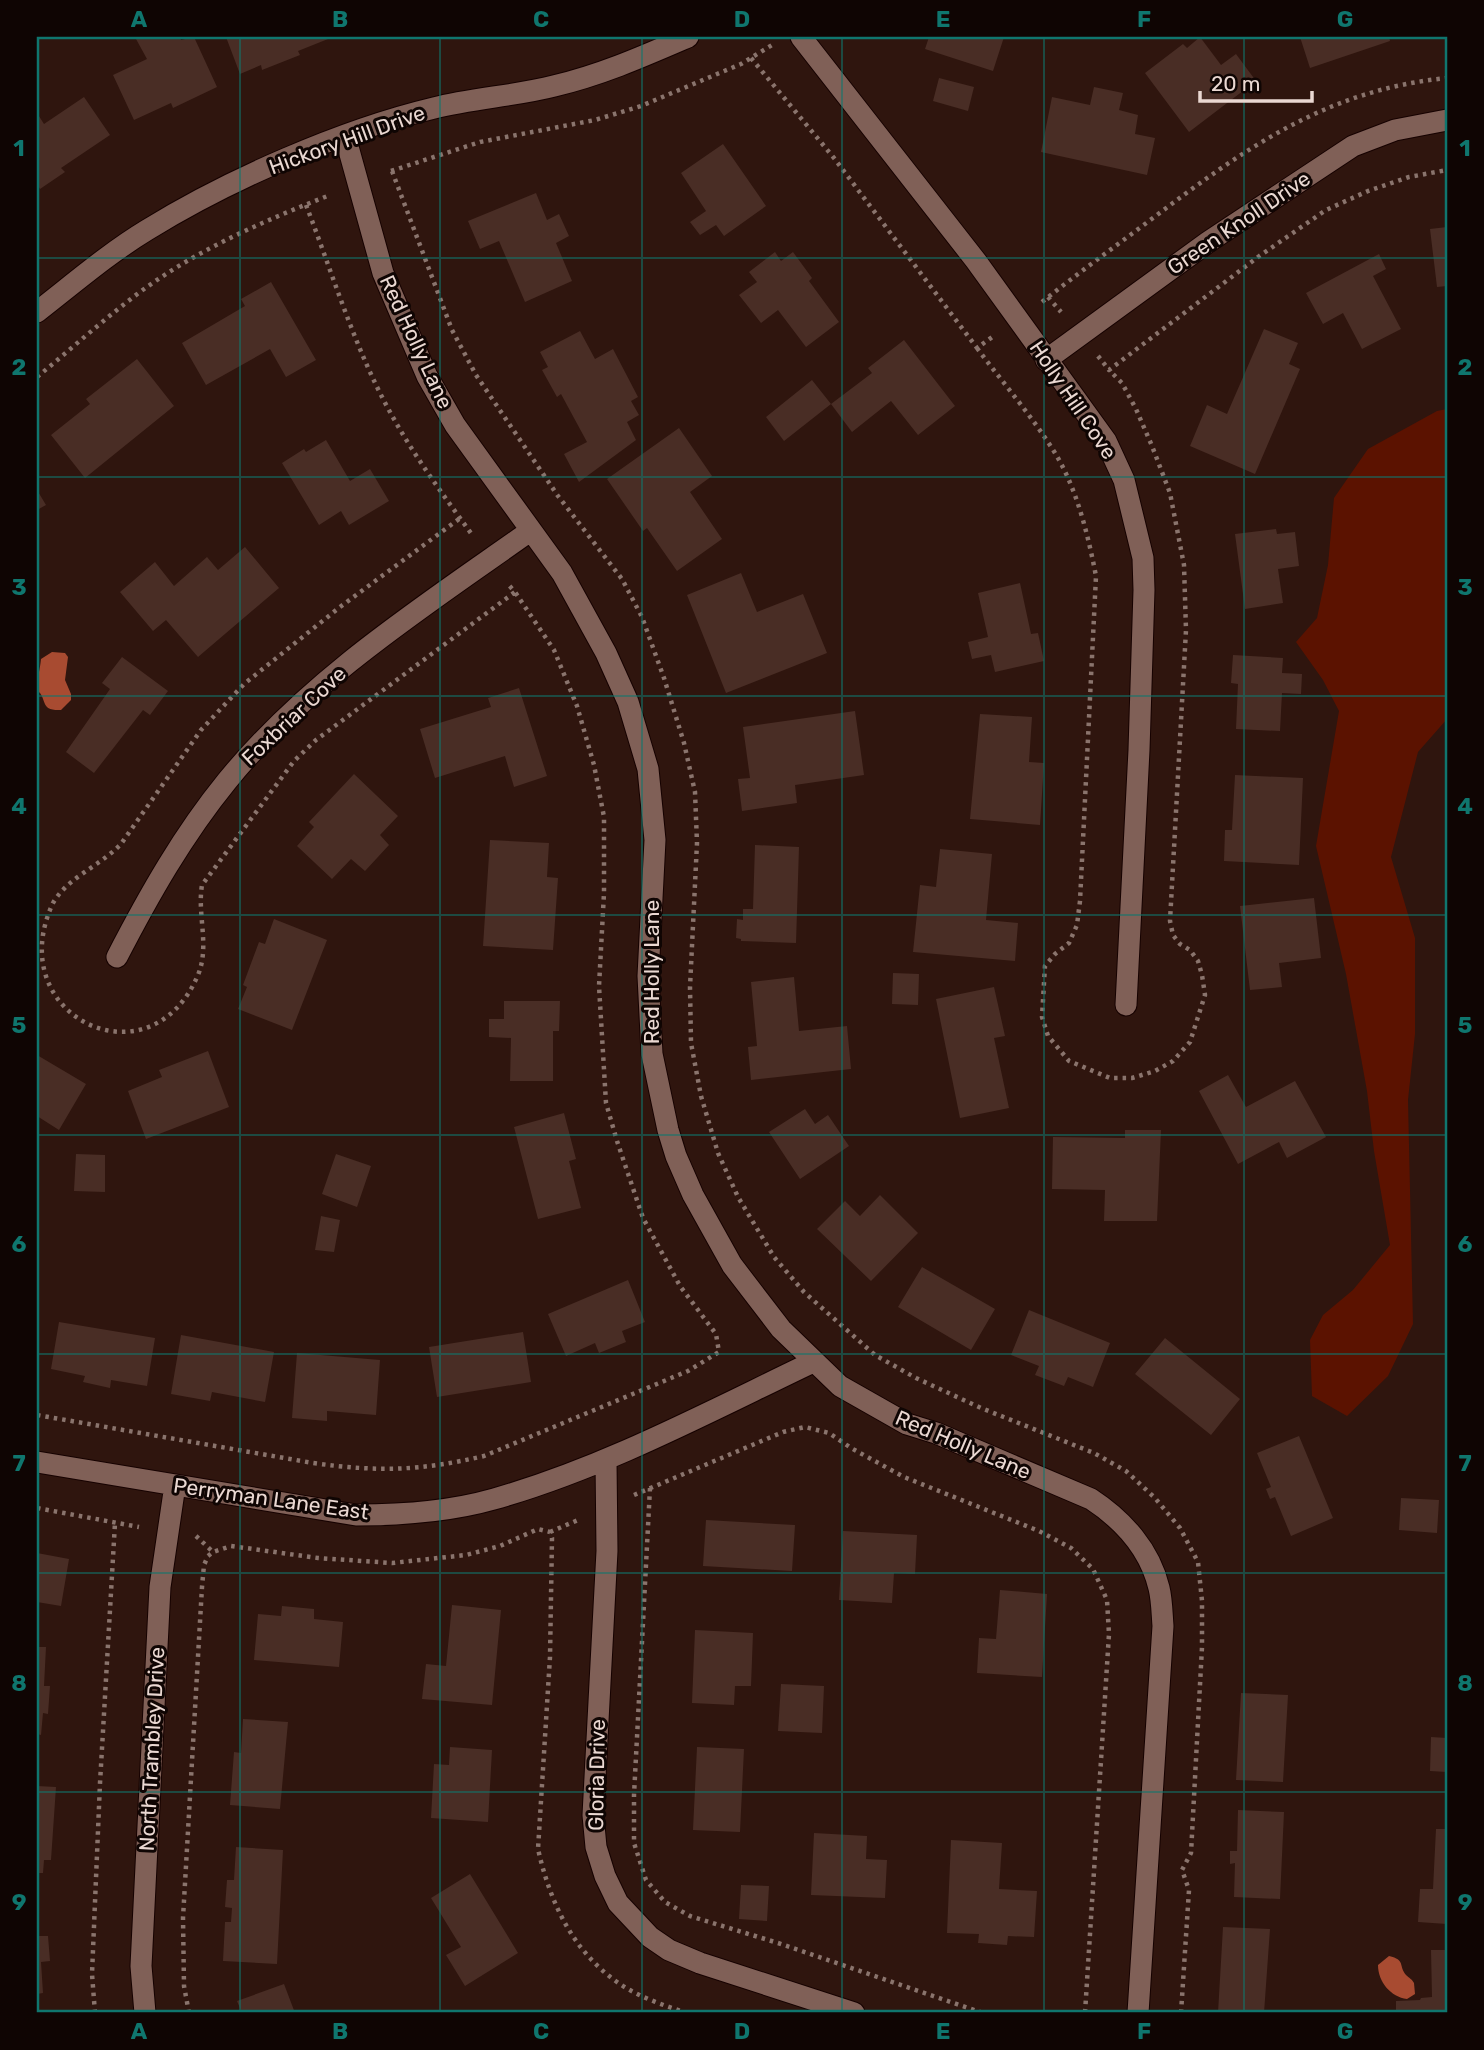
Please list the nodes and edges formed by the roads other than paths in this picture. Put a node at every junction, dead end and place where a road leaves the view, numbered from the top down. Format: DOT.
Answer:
graph roads {
  1 [pos="688,37"];
  2 [pos="801,37"];
  3 [pos="1447,120"];
  4 [pos="345,136"];
  5 [pos="37,312"];
  6 [pos="1046,360"];
  7 [pos="530,531"];
  8 [pos="117,957"];
  9 [pos="1126,1005"];
  10 [pos="813,1362"];
  11 [pos="606,1461"];
  12 [pos="37,1462"];
  13 [pos="175,1485"];
  14 [pos="145,2013"];
  15 [pos="854,2013"];
  16 [pos="1138,2013"];
  1 -- 4 [label="street, Hickory Hill Drive"];
  2 -- 6 [label="street, Holly Hill Cove"];
  3 -- 6 [label="street, Green Knoll Drive"];
  4 -- 5 [label="street, Hickory Hill Drive"];
  4 -- 7 [label="street, Red Holly Lane"];
  6 -- 9 [label="street, Holly Hill Cove"];
  7 -- 8 [label="street, Foxbriar Cove"];
  7 -- 10 [label="street, Red Holly Lane"];
  10 -- 11 [label="street, Perryman Lane East"];
  10 -- 16 [label="street, Red Holly Lane"];
  11 -- 13 [label="street, Perryman Lane East"];
  11 -- 15 [label="street, Gloria Drive"];
  12 -- 13 [label="street, Perryman Lane East"];
  13 -- 14 [label="street, North Trambley Drive"];
}
